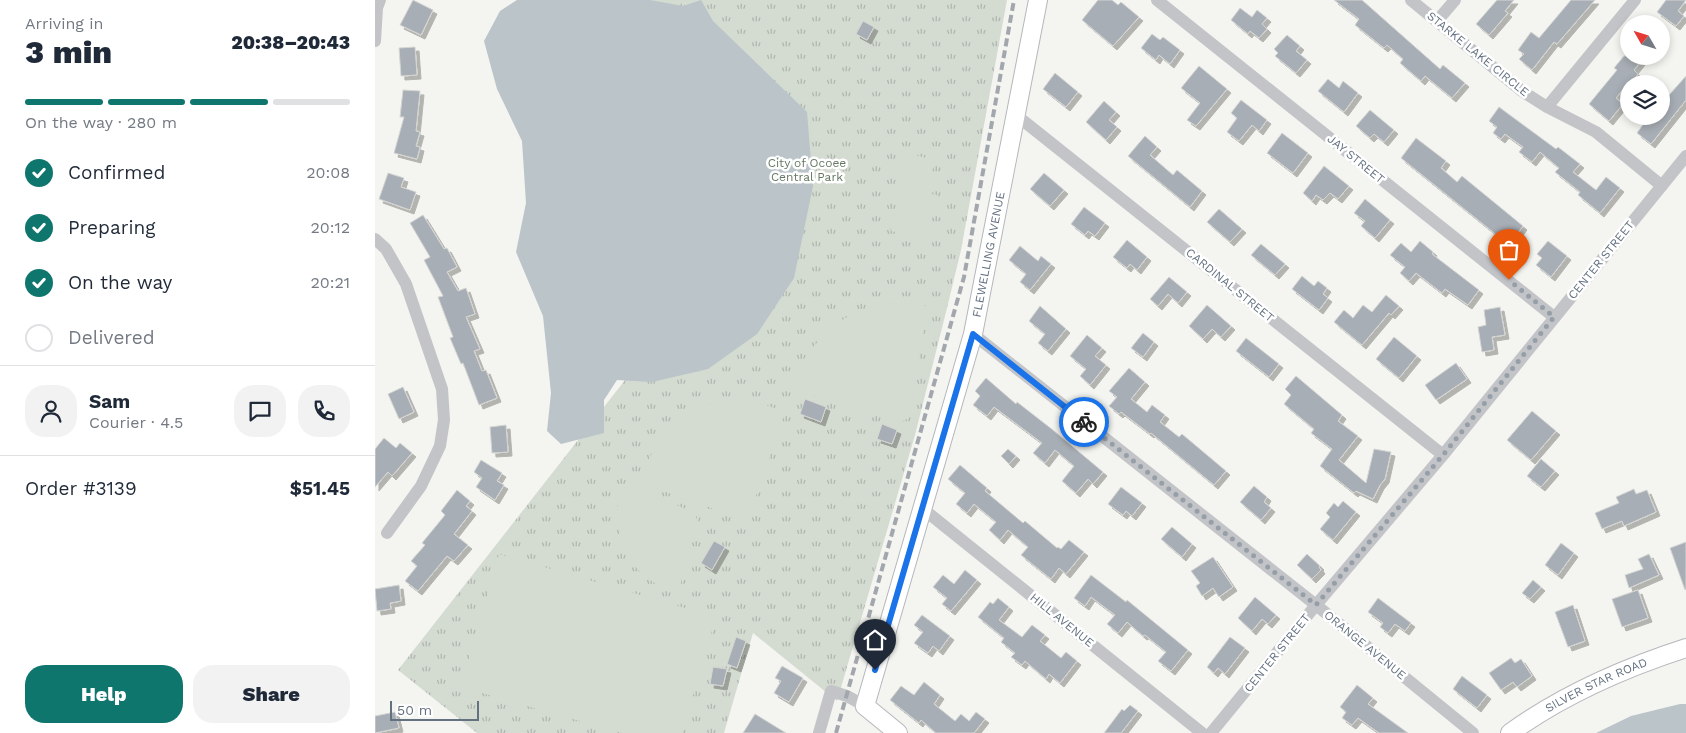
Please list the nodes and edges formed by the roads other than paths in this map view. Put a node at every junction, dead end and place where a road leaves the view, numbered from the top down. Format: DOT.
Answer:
graph roads {
  1 [pos="1038,0"];
  2 [pos="1157,0"];
  3 [pos="1411,0"];
  4 [pos="1455,0"];
  5 [pos="1635,0"];
  6 [pos="377,5"];
  7 [pos="1437,21"];
  8 [pos="375,42"];
  9 [pos="1547,107"];
  10 [pos="1017,115"];
  11 [pos="1686,156"];
  12 [pos="1662,186"];
  13 [pos="375,239"];
  14 [pos="1554,317"];
  15 [pos="973,334"];
  16 [pos="1443,455"];
  17 [pos="922,508"];
  18 [pos="387,533"];
  19 [pos="1316,605"];
  20 [pos="1686,648"];
  21 [pos="865,706"];
  22 [pos="819,733"];
  23 [pos="898,733"];
  24 [pos="1202,733"];
  25 [pos="1211,733"];
  26 [pos="1473,733"];
  27 [pos="1510,733"];
  1 -- 10 [label="street, FLEWELLING AVENUE"];
  2 -- 14 [label="street, JAY STREET"];
  3 -- 7 [label="street, STARKE LAKE CIRCLE"];
  4 -- 7 [label="street"];
  5 -- 9 [label="street"];
  6 -- 8 [label="street"];
  7 -- 9 [label="street, STARKE LAKE CIRCLE"];
  9 -- 12 [label="street, STARKE LAKE CIRCLE"];
  10 -- 15 [label="street, FLEWELLING AVENUE"];
  10 -- 16 [label="street, CARDINAL STREET"];
  11 -- 12 [label="street, CENTER STREET"];
  12 -- 14 [label="street, CENTER STREET"];
  13 -- 18 [label="street"];
  14 -- 16 [label="street, CENTER STREET"];
  15 -- 17 [label="street, FLEWELLING AVENUE"];
  15 -- 19 [label="street, ORANGE AVENUE"];
  16 -- 19 [label="street, CENTER STREET"];
  17 -- 21 [label="street, FLEWELLING AVENUE"];
  17 -- 24 [label="street, HILL AVENUE"];
  19 -- 25 [label="street, CENTER STREET"];
  19 -- 26 [label="street, ORANGE AVENUE"];
  20 -- 27 [label="street, SILVER STAR ROAD"];
  21 -- 22 [label="street"];
  21 -- 23 [label="street"];
}
